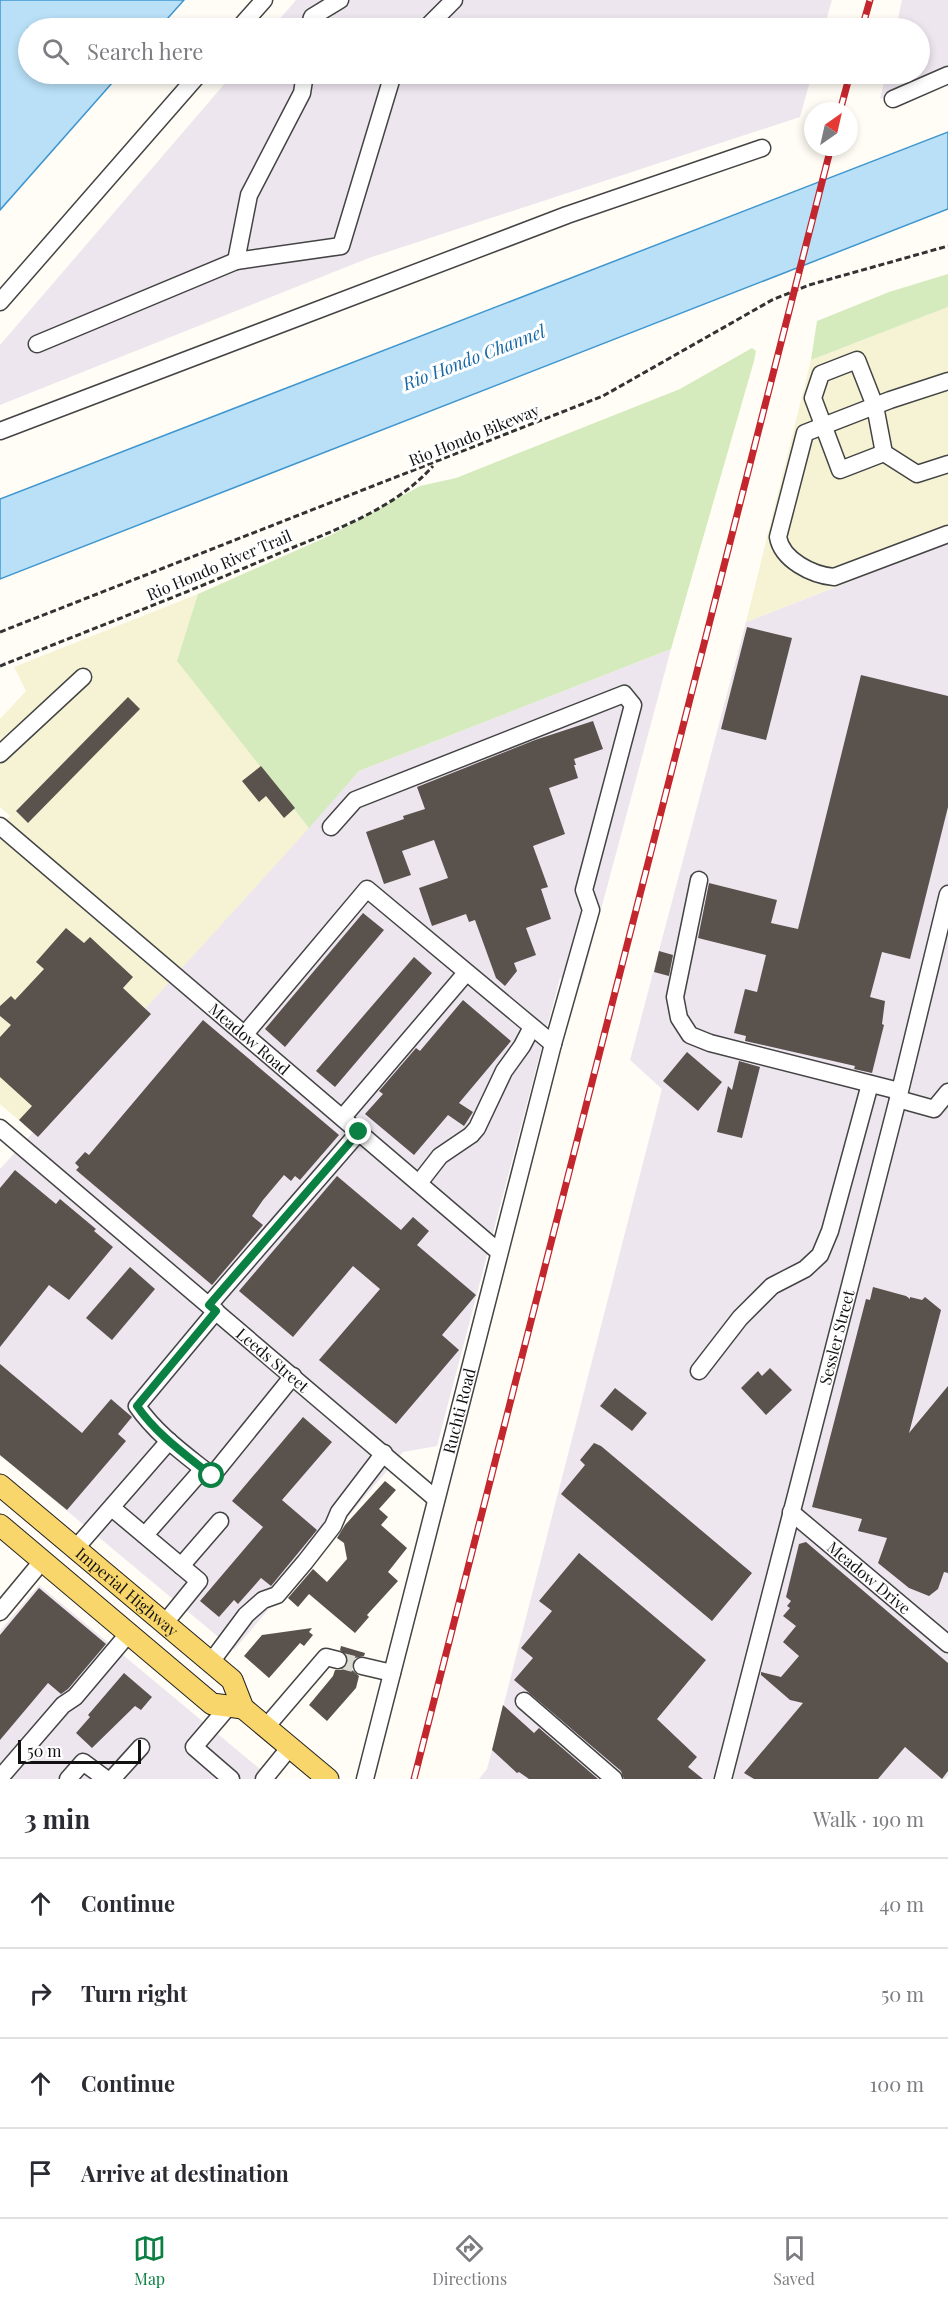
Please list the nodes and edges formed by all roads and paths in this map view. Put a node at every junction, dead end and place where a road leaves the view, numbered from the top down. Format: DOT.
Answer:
graph roads {
  1 [pos="264,0"];
  2 [pos="340,0"];
  3 [pos="454,0"];
  4 [pos="247,18"];
  5 [pos="312,18"];
  6 [pos="436,18"];
  7 [pos="948,75"];
  8 [pos="930,83"];
  9 [pos="190,84"];
  10 [pos="303,84"];
  11 [pos="390,84"];
  12 [pos="927,84"];
  13 [pos="893,99"];
  14 [pos="762,148"];
  15 [pos="948,246"];
  16 [pos="236,261"];
  17 [pos="0,302"];
  18 [pos="37,344"];
  19 [pos="948,381"];
  20 [pos="813,398"];
  21 [pos="875,406"];
  22 [pos="824,426"];
  23 [pos="0,431"];
  24 [pos="805,433"];
  25 [pos="884,453"];
  26 [pos="434,464"];
  27 [pos="948,464"];
  28 [pos="948,534"];
  29 [pos="0,633"];
  30 [pos="0,666"];
  31 [pos="83,678"];
  32 [pos="0,754"];
  33 [pos="0,826"];
  34 [pos="331,827"];
  35 [pos="699,880"];
  36 [pos="948,894"];
  37 [pos="943,938"];
  38 [pos="472,978"];
  39 [pos="532,1027"];
  40 [pos="244,1034"];
  41 [pos="553,1044"];
  42 [pos="870,1084"];
  43 [pos="948,1092"];
  44 [pos="904,1098"];
  45 [pos="343,1118"];
  46 [pos="0,1128"];
  47 [pos="359,1132"];
  48 [pos="419,1183"];
  49 [pos="500,1252"];
  50 [pos="213,1308"];
  51 [pos="699,1371"];
  52 [pos="293,1376"];
  53 [pos="169,1441"];
  54 [pos="384,1453"];
  55 [pos="203,1469"];
  56 [pos="0,1485"];
  57 [pos="436,1499"];
  58 [pos="112,1508"];
  59 [pos="791,1512"];
  60 [pos="220,1521"];
  61 [pos="0,1525"];
  62 [pos="145,1535"];
  63 [pos="75,1549"];
  64 [pos="43,1560"];
  65 [pos="181,1566"];
  66 [pos="0,1612"];
  67 [pos="164,1624"];
  68 [pos="129,1633"];
  69 [pos="946,1637"];
  70 [pos="338,1660"];
  71 [pos="211,1662"];
  72 [pos="362,1666"];
  73 [pos="392,1673"];
  74 [pos="524,1701"];
  75 [pos="236,1707"];
  76 [pos="266,1727"];
  77 [pos="141,1747"];
  78 [pos="290,1747"];
  79 [pos="0,1778"];
  80 [pos="68,1779"];
  81 [pos="106,1779"];
  82 [pos="112,1779"];
  83 [pos="231,1779"];
  84 [pos="264,1779"];
  85 [pos="328,1779"];
  86 [pos="364,1779"];
  87 [pos="614,1779"];
  88 [pos="723,1779"];
  1 -- 4 [label="street"];
  2 -- 5 [label="street"];
  3 -- 6 [label="street"];
  7 -- 8 [label="street"];
  9 -- 17 [label="street"];
  10 -- 16 [label="street"];
  11 -- 16 [label="street"];
  12 -- 13 [label="street"];
  14 -- 23 [label="street"];
  15 -- 26 [label="path, Rio Hondo Bikeway"];
  16 -- 18 [label="street"];
  19 -- 21 [label="street"];
  20 -- 21 [label="street"];
  20 -- 22 [label="street"];
  20 -- 24 [label="street"];
  21 -- 22 [label="street"];
  21 -- 25 [label="street"];
  22 -- 24 [label="street"];
  22 -- 25 [label="street"];
  24 -- 28 [label="street"];
  25 -- 27 [label="street"];
  26 -- 29 [label="path, Rio Hondo Bikeway"];
  26 -- 30 [label="path, Rio Hondo River Trail"];
  31 -- 32 [label="street"];
  33 -- 40 [label="street, Meadow Road"];
  34 -- 41 [label="street, Ruchti Road"];
  35 -- 42 [label="street"];
  36 -- 37 [label="street, Sessler Street"];
  37 -- 44 [label="street, Sessler Street"];
  38 -- 39 [label="street"];
  38 -- 40 [label="street"];
  38 -- 45 [label="street"];
  39 -- 41 [label="street"];
  39 -- 48 [label="street"];
  40 -- 45 [label="street, Meadow Road"];
  41 -- 49 [label="street, Ruchti Road"];
  42 -- 44 [label="street"];
  42 -- 51 [label="street"];
  43 -- 44 [label="street"];
  44 -- 59 [label="street, Sessler Street"];
  45 -- 47 [label="street, Meadow Road"];
  46 -- 50 [label="street, Leeds Street"];
  47 -- 48 [label="street, Meadow Road"];
  47 -- 50 [label="street"];
  48 -- 49 [label="street, Meadow Road"];
  49 -- 57 [label="street, Ruchti Road"];
  50 -- 52 [label="street, Leeds Street"];
  50 -- 53 [label="street"];
  52 -- 54 [label="street, Leeds Street"];
  52 -- 55 [label="street"];
  53 -- 55 [label="street"];
  53 -- 58 [label="street"];
  54 -- 57 [label="street, Leeds Street"];
  54 -- 71 [label="street"];
  55 -- 62 [label="street"];
  56 -- 63 [label="main road, Imperial Highway"];
  57 -- 73 [label="street, Ruchti Road"];
  58 -- 62 [label="street"];
  58 -- 63 [label="street"];
  59 -- 69 [label="street, Meadow Drive"];
  59 -- 88 [label="street, Sessler Street"];
  60 -- 65 [label="street"];
  61 -- 64 [label="main road, Imperial Highway"];
  62 -- 65 [label="street"];
  63 -- 67 [label="main road, Imperial Highway"];
  64 -- 66 [label="street"];
  64 -- 68 [label="main road, Imperial Highway"];
  65 -- 67 [label="street"];
  67 -- 71 [label="main road, Imperial Highway"];
  68 -- 75 [label="main road, Imperial Highway"];
  68 -- 79 [label="street"];
  70 -- 76 [label="street"];
  71 -- 75 [label="main road, Imperial Highway"];
  72 -- 73 [label="street"];
  73 -- 86 [label="street, Ruchti Road"];
  74 -- 87 [label="street"];
  75 -- 76 [label="main road, Imperial Highway"];
  75 -- 83 [label="street"];
  76 -- 78 [label="main road, Imperial Highway"];
  77 -- 82 [label="street"];
  78 -- 84 [label="street"];
  78 -- 85 [label="main road, Imperial Highway"];
  80 -- 81 [label="street"];
}
